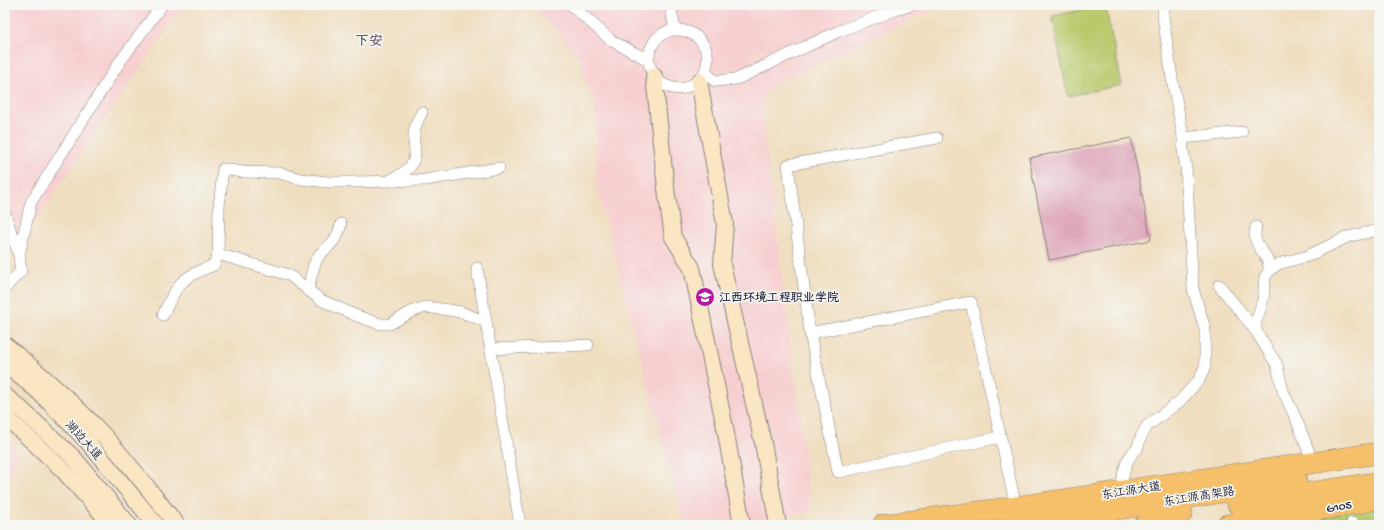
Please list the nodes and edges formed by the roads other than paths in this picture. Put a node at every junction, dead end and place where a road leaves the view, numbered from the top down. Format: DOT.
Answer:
graph roads {
  1 [pos="162,5"];
  2 [pos="571,5"];
  3 [pos="670,5"];
  4 [pos="912,5"];
  5 [pos="1164,5"];
  6 [pos="676,30"];
  7 [pos="648,60"];
  8 [pos="654,76"];
  9 [pos="702,76"];
  10 [pos="422,112"];
  11 [pos="1242,132"];
  12 [pos="937,138"];
  13 [pos="1183,138"];
  14 [pos="499,168"];
  15 [pos="387,181"];
  16 [pos="5,214"];
  17 [pos="341,224"];
  18 [pos="1256,227"];
  19 [pos="1379,230"];
  20 [pos="218,254"];
  21 [pos="19,255"];
  22 [pos="477,268"];
  23 [pos="1269,271"];
  24 [pos="1219,286"];
  25 [pos="5,288"];
  26 [pos="308,291"];
  27 [pos="163,315"];
  28 [pos="486,322"];
  29 [pos="1256,331"];
  30 [pos="810,333"];
  31 [pos="5,345"];
  32 [pos="588,345"];
  33 [pos="490,349"];
  34 [pos="5,364"];
  35 [pos="5,396"];
  36 [pos="5,416"];
  37 [pos="1000,437"];
  38 [pos="1379,453"];
  39 [pos="1313,463"];
  40 [pos="1379,465"];
  41 [pos="1379,482"];
  42 [pos="1120,492"];
  43 [pos="1379,498"];
  44 [pos="1180,506"];
  45 [pos="1017,516"];
  46 [pos="112,525"];
  47 [pos="129,525"];
  48 [pos="156,525"];
  49 [pos="177,525"];
  50 [pos="520,525"];
  51 [pos="742,525"];
  52 [pos="778,525"];
  53 [pos="883,525"];
  54 [pos="950,525"];
  55 [pos="1105,525"];
  56 [pos="1145,525"];
  57 [pos="1228,525"];
  1 -- 21 [label="street"];
  2 -- 7 [label="street"];
  3 -- 6 [label="street"];
  4 -- 9 [label="street"];
  5 -- 13 [label="street"];
  6 -- 7 [label="street"];
  6 -- 9 [label="street"];
  7 -- 8 [label="street"];
  8 -- 9 [label="street"];
  8 -- 51 [label="street"];
  9 -- 52 [label="street"];
  10 -- 15 [label="street"];
  11 -- 13 [label="street"];
  12 -- 30 [label="street"];
  13 -- 42 [label="street"];
  14 -- 15 [label="street"];
  15 -- 20 [label="street"];
  16 -- 21 [label="street"];
  17 -- 26 [label="street"];
  18 -- 23 [label="street"];
  19 -- 23 [label="street"];
  20 -- 26 [label="street"];
  20 -- 27 [label="street"];
  21 -- 25 [label="street"];
  22 -- 28 [label="street"];
  23 -- 29 [label="street"];
  24 -- 29 [label="street"];
  26 -- 28 [label="street"];
  28 -- 33 [label="street"];
  29 -- 39 [label="street"];
  30 -- 37 [label="street"];
  30 -- 37 [label="street"];
  31 -- 49 [label="street"];
  32 -- 33 [label="street"];
  33 -- 50 [label="street"];
  34 -- 48 [label="street, 湖边大道"];
  35 -- 47 [label="street, 湖边大道"];
  36 -- 46 [label="street"];
  37 -- 45 [label="street"];
  38 -- 39 [label="highway, 东江源大道"];
  39 -- 42 [label="highway, 东江源大道"];
  40 -- 44 [label="highway, 东江源高架路"];
  41 -- 44 [label="highway, 东江源高架路"];
  42 -- 45 [label="highway, 东江源大道"];
  43 -- 57 [label="highway, G105 / G105"];
  44 -- 45 [label="highway, 东江源高架路"];
  44 -- 54 [label="highway"];
  44 -- 55 [label="highway, 东江源高架路"];
  44 -- 56 [label="highway"];
  45 -- 53 [label="highway, 东江源大道"];
}
